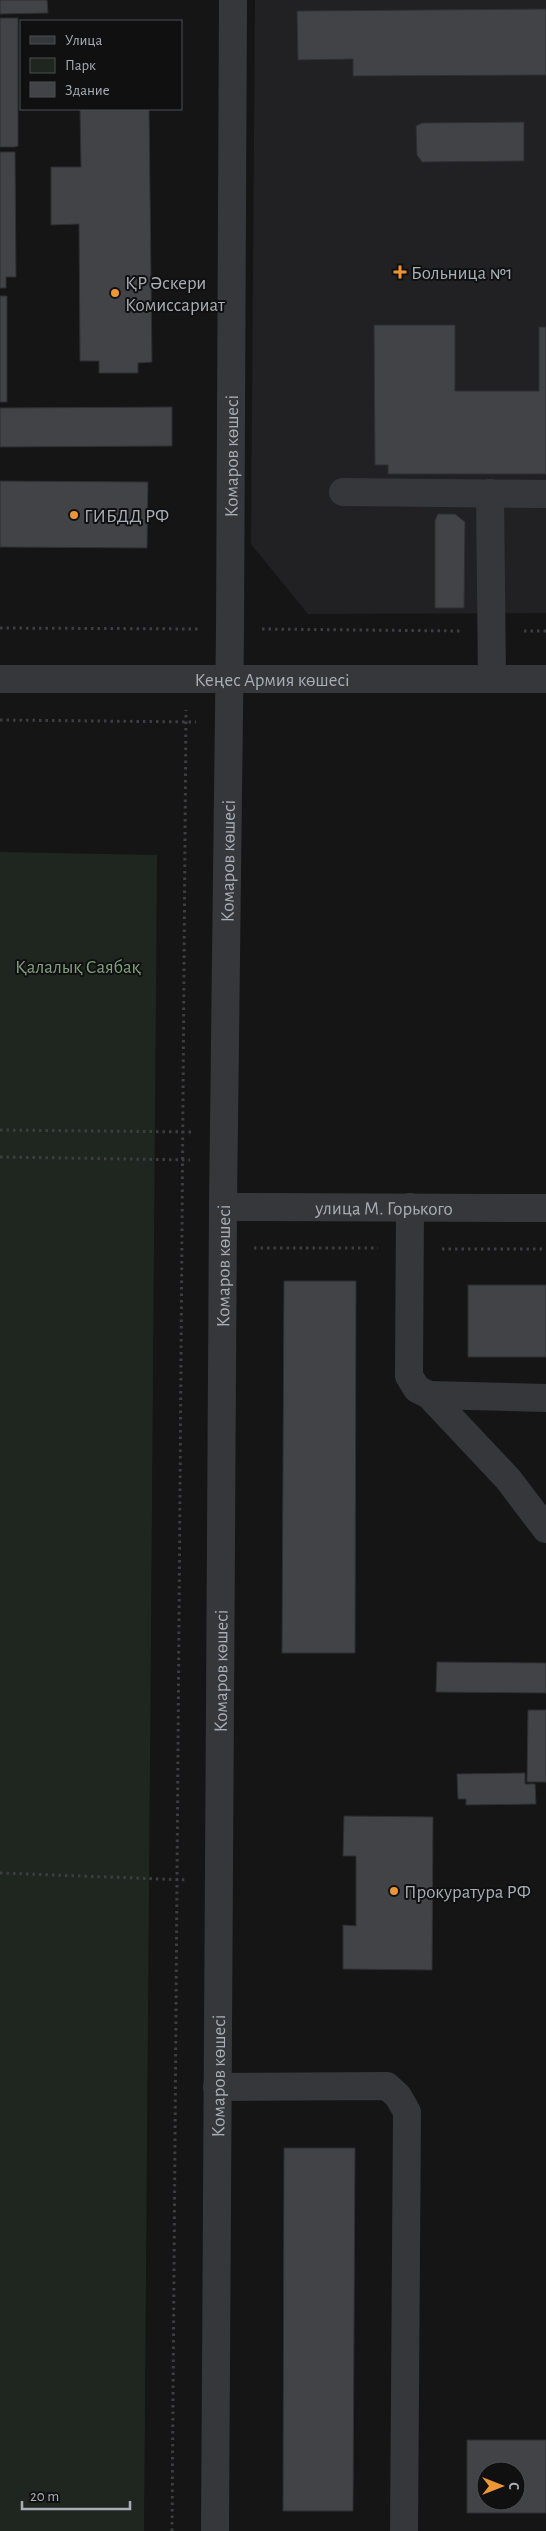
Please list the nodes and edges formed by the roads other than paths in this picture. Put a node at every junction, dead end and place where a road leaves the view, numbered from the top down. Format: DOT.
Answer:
graph roads {
  1 [pos="233,0"];
  2 [pos="342,492"];
  3 [pos="490,493"];
  4 [pos="546,494"];
  5 [pos="0,679"];
  6 [pos="492,679"];
  7 [pos="546,679"];
  8 [pos="230,680"];
  9 [pos="223,1207"];
  10 [pos="410,1207"];
  11 [pos="546,1208"];
  12 [pos="430,1395"];
  13 [pos="546,1398"];
  14 [pos="546,1529"];
  15 [pos="217,2087"];
  16 [pos="215,2531"];
  17 [pos="404,2531"];
  1 -- 8 [label="street, Комаров көшесі"];
  2 -- 3 [label="street"];
  3 -- 4 [label="street"];
  3 -- 6 [label="street"];
  5 -- 8 [label="street, Кеңес Армия көшесі"];
  6 -- 7 [label="street, Кеңес Армия көшесі"];
  6 -- 8 [label="street, Кеңес Армия көшесі"];
  8 -- 9 [label="street, Комаров көшесі"];
  9 -- 10 [label="street, улица М. Горького"];
  9 -- 15 [label="street, Комаров көшесі"];
  10 -- 11 [label="street, улица М. Горького"];
  10 -- 12 [label="street"];
  12 -- 13 [label="street"];
  12 -- 14 [label="street"];
  15 -- 16 [label="street, Комаров көшесі"];
  15 -- 17 [label="street"];
}
